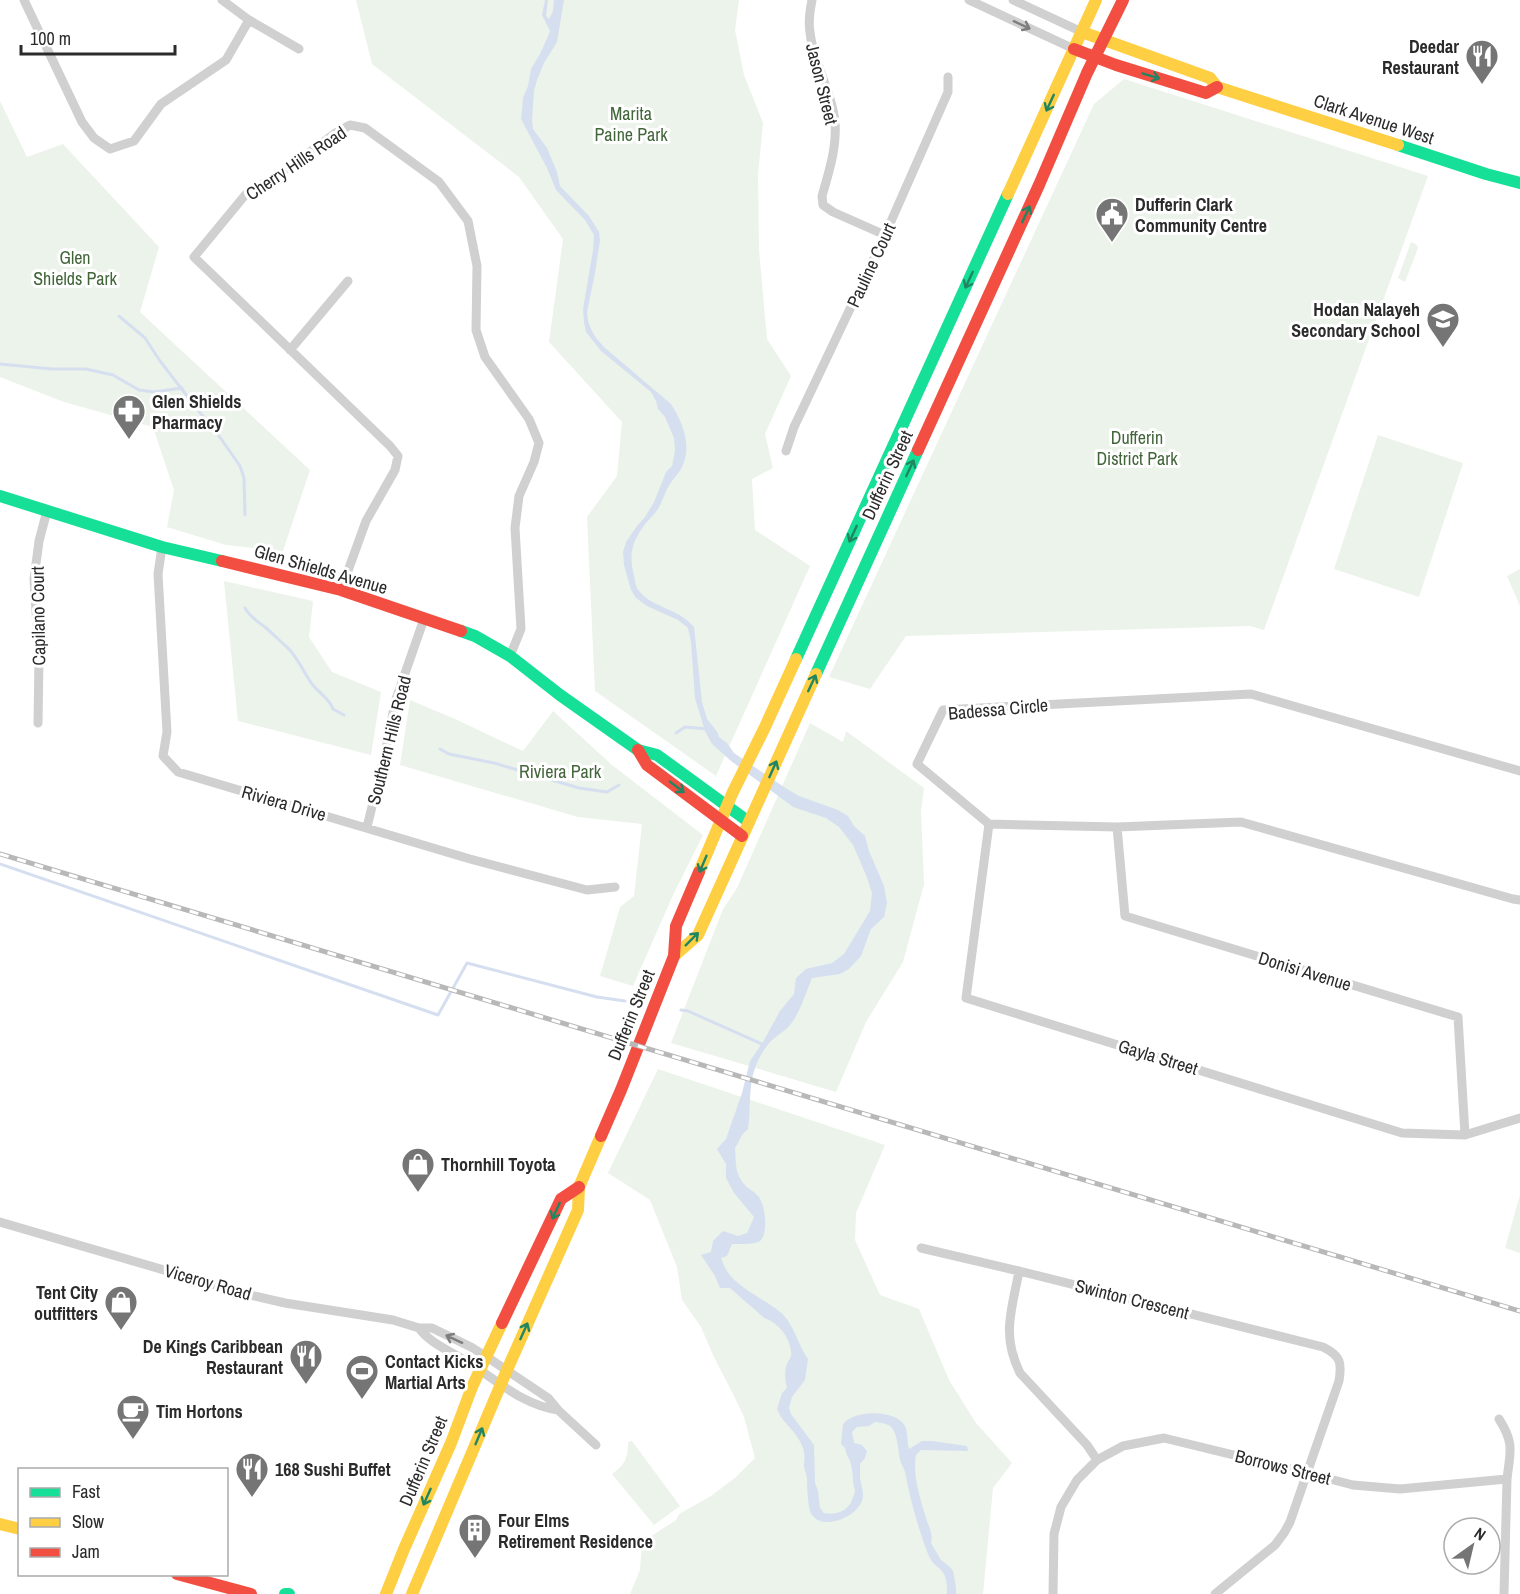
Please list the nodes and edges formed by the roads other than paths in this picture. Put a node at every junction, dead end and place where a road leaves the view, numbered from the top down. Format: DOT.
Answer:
graph roads {
  1 [pos="24,0"];
  2 [pos="222,0"];
  3 [pos="812,0"];
  4 [pos="969,0"];
  5 [pos="1013,0"];
  6 [pos="1096,0"];
  7 [pos="1123,0"];
  8 [pos="249,20"];
  9 [pos="1082,32"];
  10 [pos="1104,41"];
  11 [pos="299,49"];
  12 [pos="1074,49"];
  13 [pos="1095,58"];
  14 [pos="948,77"];
  15 [pos="1217,87"];
  16 [pos="1520,183"];
  17 [pos="885,235"];
  18 [pos="348,281"];
  19 [pos="290,350"];
  20 [pos="786,451"];
  21 [pos="0,496"];
  22 [pos="47,511"];
  23 [pos="162,547"];
  24 [pos="341,590"];
  25 [pos="424,619"];
  26 [pos="510,656"];
  27 [pos="38,723"];
  28 [pos="638,750"];
  29 [pos="1520,771"];
  30 [pos="727,806"];
  31 [pos="721,820"];
  32 [pos="749,822"];
  33 [pos="989,824"];
  34 [pos="367,827"];
  35 [pos="1117,827"];
  36 [pos="742,836"];
  37 [pos="615,887"];
  38 [pos="1520,900"];
  39 [pos="674,957"];
  40 [pos="1520,1118"];
  41 [pos="1465,1135"];
  42 [pos="579,1187"];
  43 [pos="0,1222"];
  44 [pos="921,1248"];
  45 [pos="1019,1271"];
  46 [pos="419,1329"];
  47 [pos="487,1357"];
  48 [pos="480,1370"];
  49 [pos="507,1370"];
  50 [pos="501,1385"];
  51 [pos="558,1410"];
  52 [pos="1499,1419"];
  53 [pos="596,1445"];
  54 [pos="1097,1460"];
  55 [pos="1307,1473"];
  56 [pos="1507,1479"];
  57 [pos="0,1524"];
  58 [pos="18,1528"];
  59 [pos="181,1576"];
  60 [pos="251,1594"];
  61 [pos="386,1594"];
  62 [pos="412,1594"];
  63 [pos="1053,1594"];
  64 [pos="1215,1594"];
  65 [pos="1504,1594"];
  1 -- 8 [label="street"];
  2 -- 8 [label="street"];
  3 -- 17 [label="street, Jason Street"];
  4 -- 12 [label="street, Clark Avenue West, one-way"];
  5 -- 9 [label="street, Clark Avenue West"];
  6 -- 9 [label="main road, Dufferin Street"];
  7 -- 10 [label="main road, Dufferin Street"];
  8 -- 11 [label="street"];
  9 -- 10 [label="main road, Clark Avenue West"];
  9 -- 12 [label="main road, Dufferin Street"];
  10 -- 13 [label="main road, Dufferin Street"];
  10 -- 15 [label="main road, Clark Avenue West"];
  12 -- 13 [label="main road, Clark Avenue West"];
  12 -- 30 [label="main road, Dufferin Street, one-way"];
  13 -- 15 [label="main road, Clark Avenue West, one-way"];
  32 -- 13 [label="main road, Dufferin Street, one-way"];
  14 -- 17 [label="street, Pauline Court"];
  15 -- 16 [label="main road, Clark Avenue West"];
  17 -- 20 [label="street, Pauline Court"];
  18 -- 19 [label="street"];
  19 -- 24 [label="street, Cherry Hills Road"];
  19 -- 26 [label="street, Cherry Hills Road"];
  21 -- 22 [label="main road, Glen Shields Avenue"];
  22 -- 23 [label="main road, Glen Shields Avenue"];
  22 -- 27 [label="street, Capilano Court"];
  23 -- 24 [label="main road, Glen Shields Avenue"];
  23 -- 34 [label="street, Riviera Drive"];
  24 -- 25 [label="main road, Glen Shields Avenue"];
  25 -- 26 [label="main road, Glen Shields Avenue"];
  25 -- 34 [label="street, Southern Hills Road"];
  26 -- 28 [label="main road, Glen Shields Avenue"];
  28 -- 30 [label="main road, Glen Shields Avenue"];
  28 -- 31 [label="main road, Glen Shields Avenue, one-way"];
  29 -- 33 [label="street, Badessa Circle"];
  30 -- 31 [label="main road, Dufferin Street"];
  30 -- 32 [label="main road, Glen Shields Avenue"];
  31 -- 36 [label="main road, Glen Shields Avenue"];
  31 -- 39 [label="main road, Dufferin Street, one-way"];
  32 -- 36 [label="main road, Dufferin Street"];
  33 -- 35 [label="street"];
  33 -- 41 [label="street, Gayla Street"];
  34 -- 37 [label="street, Riviera Drive"];
  35 -- 38 [label="street"];
  35 -- 41 [label="street, Donisi Avenue"];
  39 -- 36 [label="main road, Dufferin Street, one-way"];
  39 -- 42 [label="main road, Dufferin Street"];
  40 -- 41 [label="street, Gayla Street"];
  42 -- 47 [label="main road, Dufferin Street, one-way"];
  49 -- 42 [label="main road, Dufferin Street, one-way"];
  43 -- 46 [label="street, Viceroy Road"];
  44 -- 45 [label="street, Swinton Crescent"];
  45 -- 54 [label="street"];
  45 -- 55 [label="street, Swinton Crescent"];
  47 -- 46 [label="street, Viceroy Road, one-way"];
  46 -- 48 [label="street, Viceroy Road"];
  47 -- 48 [label="main road, Dufferin Street"];
  47 -- 49 [label="street, Viceroy Road"];
  48 -- 50 [label="street, Viceroy Road"];
  48 -- 61 [label="main road, Dufferin Street, one-way"];
  49 -- 50 [label="main road, Dufferin Street"];
  49 -- 51 [label="street, Viceroy Road"];
  50 -- 51 [label="street, Viceroy Road"];
  62 -- 50 [label="main road, Dufferin Street, one-way"];
  51 -- 53 [label="street, Viceroy Road"];
  52 -- 56 [label="street"];
  54 -- 55 [label="street, Borrows Street"];
  54 -- 63 [label="street, Borrows Street"];
  55 -- 56 [label="street, Borrows Street"];
  55 -- 64 [label="street, Swinton Crescent"];
  56 -- 65 [label="street"];
  57 -- 58 [label="main road"];
  59 -- 60 [label="main road"];
}
